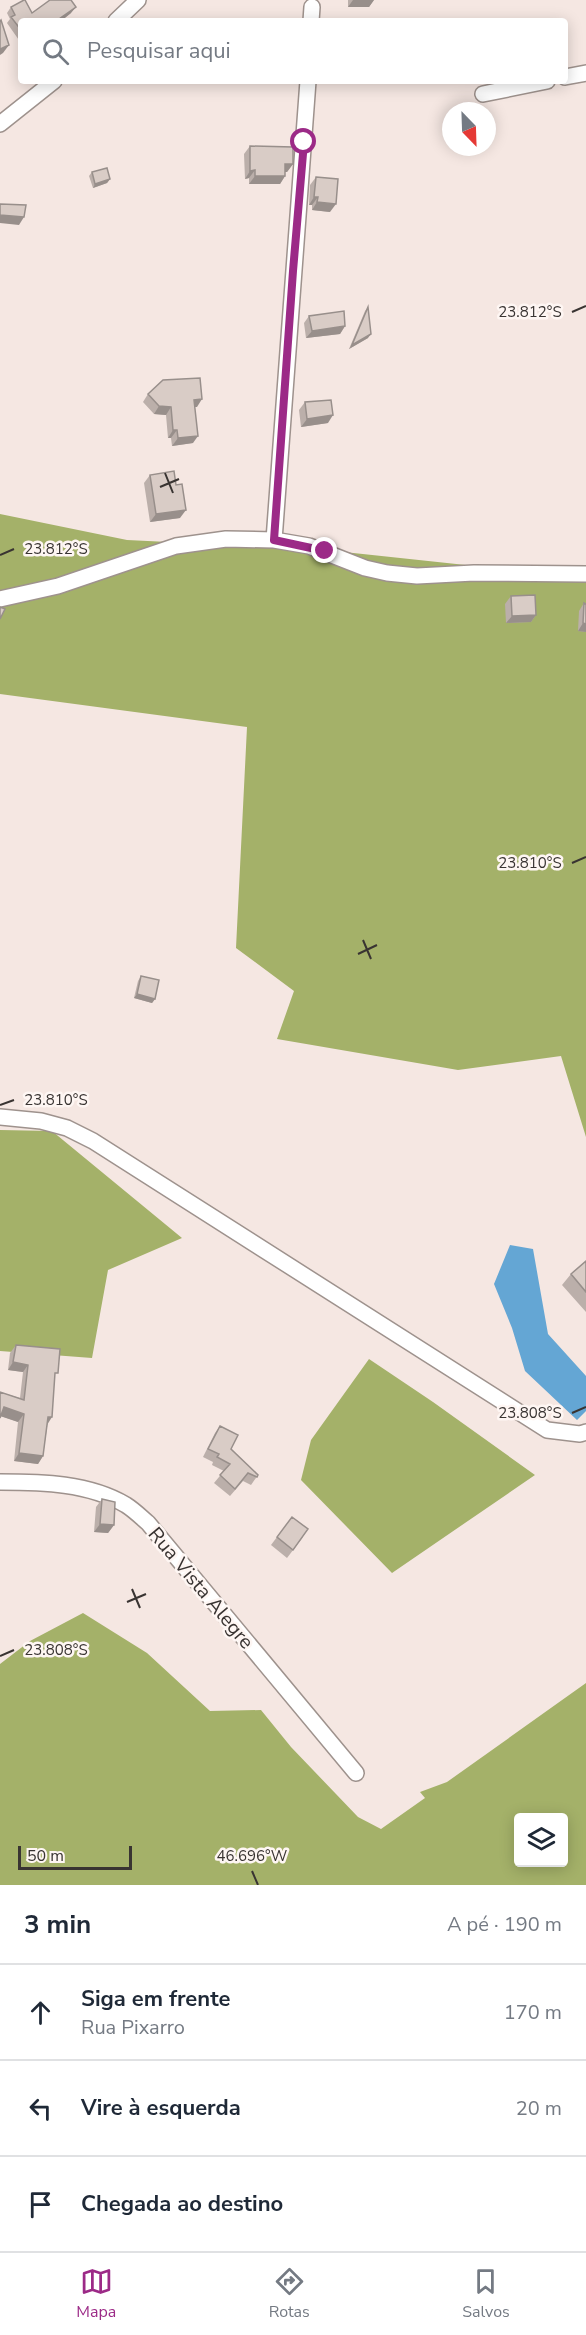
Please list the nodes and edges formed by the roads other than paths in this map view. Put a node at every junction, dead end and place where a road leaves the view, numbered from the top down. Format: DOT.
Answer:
graph roads {
  1 [pos="138,0"];
  2 [pos="119,18"];
  3 [pos="586,73"];
  4 [pos="568,76"];
  5 [pos="50,84"];
  6 [pos="308,84"];
  7 [pos="532,84"];
  8 [pos="483,94"];
  9 [pos="0,124"];
  10 [pos="274,540"];
  11 [pos="586,574"];
  12 [pos="0,599"];
  13 [pos="0,1117"];
  14 [pos="586,1432"];
  15 [pos="0,1482"];
  16 [pos="356,1773"];
  1 -- 2 [label="street"];
  3 -- 4 [label="street"];
  5 -- 9 [label="street"];
  6 -- 10 [label="street"];
  7 -- 8 [label="street"];
  10 -- 11 [label="street"];
  10 -- 12 [label="street"];
  13 -- 14 [label="street"];
  15 -- 16 [label="street, Rua Vista Alegre"];
}
